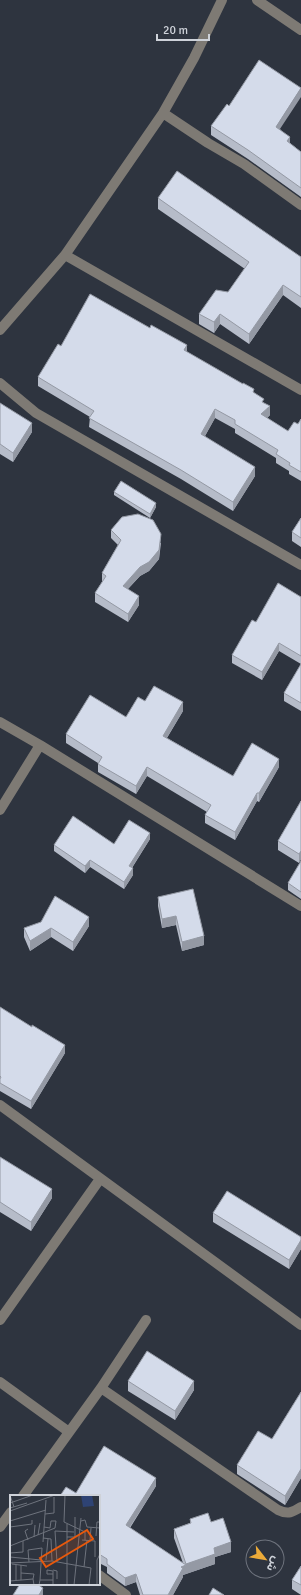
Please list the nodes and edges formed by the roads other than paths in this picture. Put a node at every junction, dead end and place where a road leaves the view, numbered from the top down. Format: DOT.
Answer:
graph roads {
  1 [pos="222,0"];
  2 [pos="257,0"];
  3 [pos="301,30"];
  4 [pos="163,113"];
  5 [pos="301,205"];
  6 [pos="65,255"];
  7 [pos="0,330"];
  8 [pos="0,383"];
  9 [pos="301,390"];
  10 [pos="301,565"];
  11 [pos="0,722"];
  12 [pos="40,745"];
  13 [pos="0,810"];
  14 [pos="301,906"];
  15 [pos="0,1105"];
  16 [pos="100,1179"];
  17 [pos="0,1320"];
  18 [pos="146,1320"];
  19 [pos="301,1326"];
  20 [pos="0,1382"];
  21 [pos="101,1388"];
  22 [pos="69,1432"];
  23 [pos="24,1495"];
  24 [pos="301,1507"];
  25 [pos="10,1513"];
  26 [pos="0,1527"];
  27 [pos="100,1576"];
  28 [pos="126,1595"];
  1 -- 4 [label="street"];
  2 -- 3 [label="street"];
  4 -- 5 [label="street"];
  4 -- 6 [label="street"];
  6 -- 7 [label="street"];
  6 -- 9 [label="street"];
  8 -- 10 [label="street"];
  11 -- 12 [label="street"];
  12 -- 13 [label="street"];
  12 -- 14 [label="street"];
  15 -- 16 [label="street"];
  16 -- 17 [label="street"];
  16 -- 19 [label="street"];
  18 -- 21 [label="street"];
  20 -- 22 [label="street"];
  21 -- 22 [label="street"];
  21 -- 24 [label="street"];
  22 -- 23 [label="street"];
  25 -- 26 [label="street"];
  27 -- 28 [label="street"];
}
